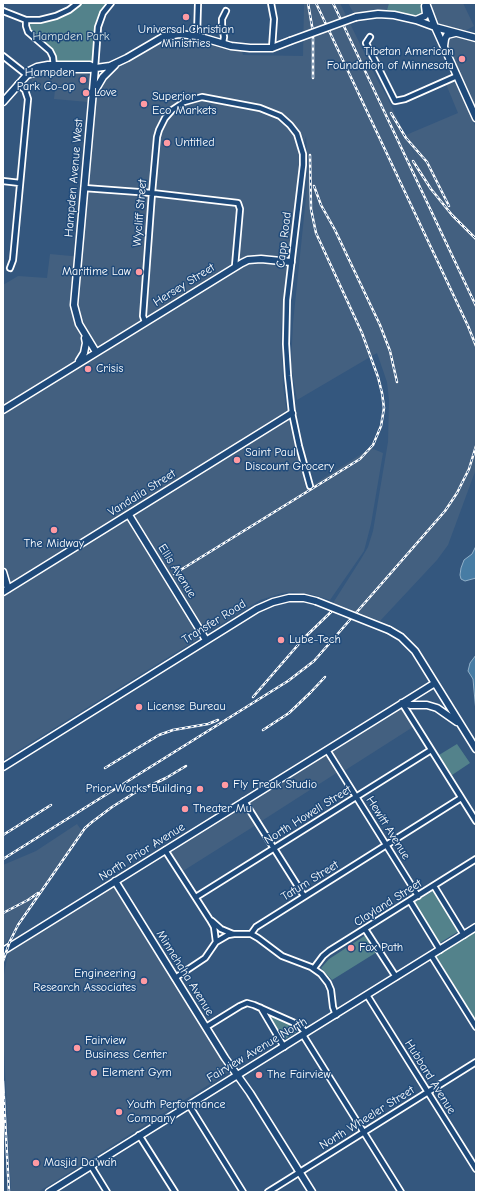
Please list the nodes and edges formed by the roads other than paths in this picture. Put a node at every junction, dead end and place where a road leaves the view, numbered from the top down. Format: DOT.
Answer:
graph roads {
  1 [pos="78,3"];
  2 [pos="111,3"];
  3 [pos="198,3"];
  4 [pos="271,3"];
  5 [pos="427,3"];
  6 [pos="226,10"];
  7 [pos="3,11"];
  8 [pos="26,20"];
  9 [pos="416,20"];
  10 [pos="435,27"];
  11 [pos="455,33"];
  12 [pos="197,36"];
  13 [pos="370,37"];
  14 [pos="476,38"];
  15 [pos="223,43"];
  16 [pos="444,46"];
  17 [pos="272,48"];
  18 [pos="3,56"];
  19 [pos="119,62"];
  20 [pos="54,66"];
  21 [pos="95,68"];
  22 [pos="27,75"];
  23 [pos="457,76"];
  24 [pos="18,84"];
  25 [pos="92,96"];
  26 [pos="3,102"];
  27 [pos="172,110"];
  28 [pos="476,118"];
  29 [pos="3,181"];
  30 [pos="20,183"];
  31 [pos="84,188"];
  32 [pos="152,193"];
  33 [pos="291,262"];
  34 [pos="235,266"];
  35 [pos="10,268"];
  36 [pos="146,322"];
  37 [pos="85,334"];
  38 [pos="96,352"];
  39 [pos="77,364"];
  40 [pos="3,410"];
  41 [pos="292,413"];
  42 [pos="310,486"];
  43 [pos="129,514"];
  44 [pos="3,572"];
  45 [pos="6,591"];
  46 [pos="206,640"];
  47 [pos="435,682"];
  48 [pos="402,703"];
  49 [pos="460,723"];
  50 [pos="476,749"];
  51 [pos="327,750"];
  52 [pos="431,750"];
  53 [pos="3,767"];
  54 [pos="357,796"];
  55 [pos="461,798"];
  56 [pos="244,801"];
  57 [pos="476,821"];
  58 [pos="386,844"];
  59 [pos="274,849"];
  60 [pos="165,850"];
  61 [pos="476,860"];
  62 [pos="115,881"];
  63 [pos="434,886"];
  64 [pos="304,896"];
  65 [pos="418,896"];
  66 [pos="196,897"];
  67 [pos="410,901"];
  68 [pos="210,920"];
  69 [pos="476,927"];
  70 [pos="365,929"];
  71 [pos="234,934"];
  72 [pos="250,934"];
  73 [pos="464,934"];
  74 [pos="216,942"];
  75 [pos="440,950"];
  76 [pos="3,951"];
  77 [pos="431,955"];
  78 [pos="314,968"];
  79 [pos="396,977"];
  80 [pos="175,978"];
  81 [pos="367,995"];
  82 [pos="261,1008"];
  83 [pos="336,1014"];
  84 [pos="206,1027"];
  85 [pos="476,1027"];
  86 [pos="304,1034"];
  87 [pos="284,1047"];
  88 [pos="476,1062"];
  89 [pos="237,1075"];
  90 [pos="428,1092"];
  91 [pos="189,1104"];
  92 [pos="363,1132"];
  93 [pos="140,1135"];
  94 [pos="91,1166"];
  95 [pos="476,1169"];
  96 [pos="299,1172"];
  97 [pos="49,1192"];
  98 [pos="107,1192"];
  99 [pos="175,1192"];
  100 [pos="243,1192"];
  101 [pos="268,1192"];
  102 [pos="312,1192"];
  103 [pos="401,1192"];
  1 -- 8 [label="street"];
  2 -- 21 [label="street, Hampden Avenue West"];
  3 -- 12 [label="street"];
  4 -- 17 [label="street"];
  5 -- 9 [label="street"];
  5 -- 10 [label="street"];
  6 -- 15 [label="street"];
  7 -- 8 [label="street"];
  8 -- 20 [label="street"];
  9 -- 10 [label="street"];
  9 -- 17 [label="street, bridge"];
  10 -- 11 [label="street"];
  10 -- 16 [label="street"];
  11 -- 14 [label="street"];
  11 -- 16 [label="street"];
  12 -- 15 [label="street"];
  12 -- 19 [label="street"];
  13 -- 23 [label="street"];
  15 -- 17 [label="street"];
  16 -- 23 [label="street"];
  18 -- 22 [label="street"];
  19 -- 21 [label="street"];
  19 -- 25 [label="street"];
  20 -- 21 [label="street"];
  20 -- 22 [label="street"];
  21 -- 25 [label="street, Hampden Avenue West"];
  22 -- 24 [label="street"];
  23 -- 28 [label="street"];
  24 -- 26 [label="street"];
  24 -- 30 [label="street"];
  25 -- 31 [label="street, Hampden Avenue West"];
  27 -- 32 [label="street, Wycliff Street"];
  27 -- 33 [label="street, Capp Road"];
  29 -- 30 [label="street"];
  30 -- 35 [label="street"];
  31 -- 32 [label="street"];
  31 -- 37 [label="street, Hampden Avenue West"];
  32 -- 34 [label="street"];
  32 -- 36 [label="street, Wycliff Street"];
  33 -- 34 [label="street, Hersey Street"];
  33 -- 41 [label="street, Capp Road"];
  34 -- 36 [label="street, Hersey Street"];
  36 -- 38 [label="street, Hersey Street"];
  37 -- 38 [label="street, Hampden Avenue West"];
  37 -- 39 [label="street"];
  38 -- 39 [label="street, Hersey Street"];
  39 -- 40 [label="street, Hersey Street"];
  41 -- 42 [label="street, Capp Road"];
  41 -- 43 [label="street, Vandalia Street"];
  43 -- 45 [label="street, Vandalia Street"];
  43 -- 46 [label="street, Ellis Avenue"];
  44 -- 45 [label="street"];
  46 -- 47 [label="street, Transfer Road, bridge"];
  46 -- 53 [label="street, Transfer Road"];
  47 -- 48 [label="street, North Prior Avenue"];
  47 -- 49 [label="street, Transfer Road"];
  48 -- 49 [label="street"];
  48 -- 51 [label="street, North Prior Avenue"];
  48 -- 52 [label="street"];
  49 -- 50 [label="street, Transfer Road"];
  51 -- 54 [label="street, Hewitt Avenue"];
  51 -- 56 [label="street, North Prior Avenue"];
  52 -- 54 [label="street, North Howell Street"];
  52 -- 55 [label="street"];
  54 -- 58 [label="street, Hewitt Avenue"];
  54 -- 59 [label="street, North Howell Street"];
  55 -- 57 [label="street"];
  55 -- 58 [label="street, Tatum Street"];
  56 -- 59 [label="street"];
  56 -- 60 [label="street, North Prior Avenue"];
  58 -- 64 [label="street, Tatum Street"];
  58 -- 65 [label="street, Hewitt Avenue"];
  59 -- 64 [label="street"];
  59 -- 66 [label="street, North Howell Street"];
  60 -- 62 [label="street, North Prior Avenue"];
  60 -- 66 [label="street"];
  61 -- 63 [label="street, Clayland Street"];
  62 -- 76 [label="street, North Prior Avenue"];
  62 -- 80 [label="street, Minnehaha Avenue"];
  63 -- 65 [label="street, Clayland Street"];
  63 -- 73 [label="street"];
  64 -- 72 [label="street, Tatum Street"];
  65 -- 67 [label="street, Clayland Street"];
  66 -- 68 [label="street"];
  67 -- 70 [label="street, Clayland Street"];
  67 -- 75 [label="street"];
  68 -- 71 [label="street"];
  68 -- 74 [label="street"];
  69 -- 73 [label="street, Fairview Avenue North"];
  70 -- 78 [label="street, Clayland Street"];
  70 -- 79 [label="street"];
  71 -- 72 [label="street"];
  71 -- 74 [label="street"];
  72 -- 78 [label="street"];
  73 -- 75 [label="street, Fairview Avenue North"];
  74 -- 80 [label="street"];
  75 -- 77 [label="street, Fairview Avenue North"];
  77 -- 79 [label="street, Fairview Avenue North"];
  77 -- 85 [label="street"];
  78 -- 83 [label="street"];
  79 -- 81 [label="street, Fairview Avenue North"];
  80 -- 84 [label="street, Minnehaha Avenue"];
  81 -- 83 [label="street, Fairview Avenue North"];
  81 -- 90 [label="street, Hubbard Avenue"];
  82 -- 84 [label="street"];
  82 -- 86 [label="street"];
  82 -- 87 [label="street"];
  83 -- 86 [label="street, Fairview Avenue North"];
  84 -- 89 [label="street, Minnehaha Avenue"];
  86 -- 87 [label="street, Fairview Avenue North"];
  86 -- 92 [label="street"];
  87 -- 89 [label="street, Fairview Avenue North"];
  88 -- 90 [label="street, North Wheeler Street"];
  89 -- 91 [label="street, Fairview Avenue North"];
  89 -- 96 [label="street, Minnehaha Avenue"];
  90 -- 92 [label="street, North Wheeler Street"];
  90 -- 95 [label="street, Hubbard Avenue"];
  91 -- 93 [label="street, Fairview Avenue North"];
  91 -- 100 [label="street"];
  92 -- 96 [label="street, North Wheeler Street"];
  92 -- 103 [label="street"];
  93 -- 94 [label="street, Fairview Avenue North"];
  93 -- 99 [label="street"];
  94 -- 97 [label="street, Fairview Avenue North"];
  94 -- 98 [label="street"];
  96 -- 101 [label="street, North Wheeler Street"];
  96 -- 102 [label="street, Minnehaha Avenue"];
}
